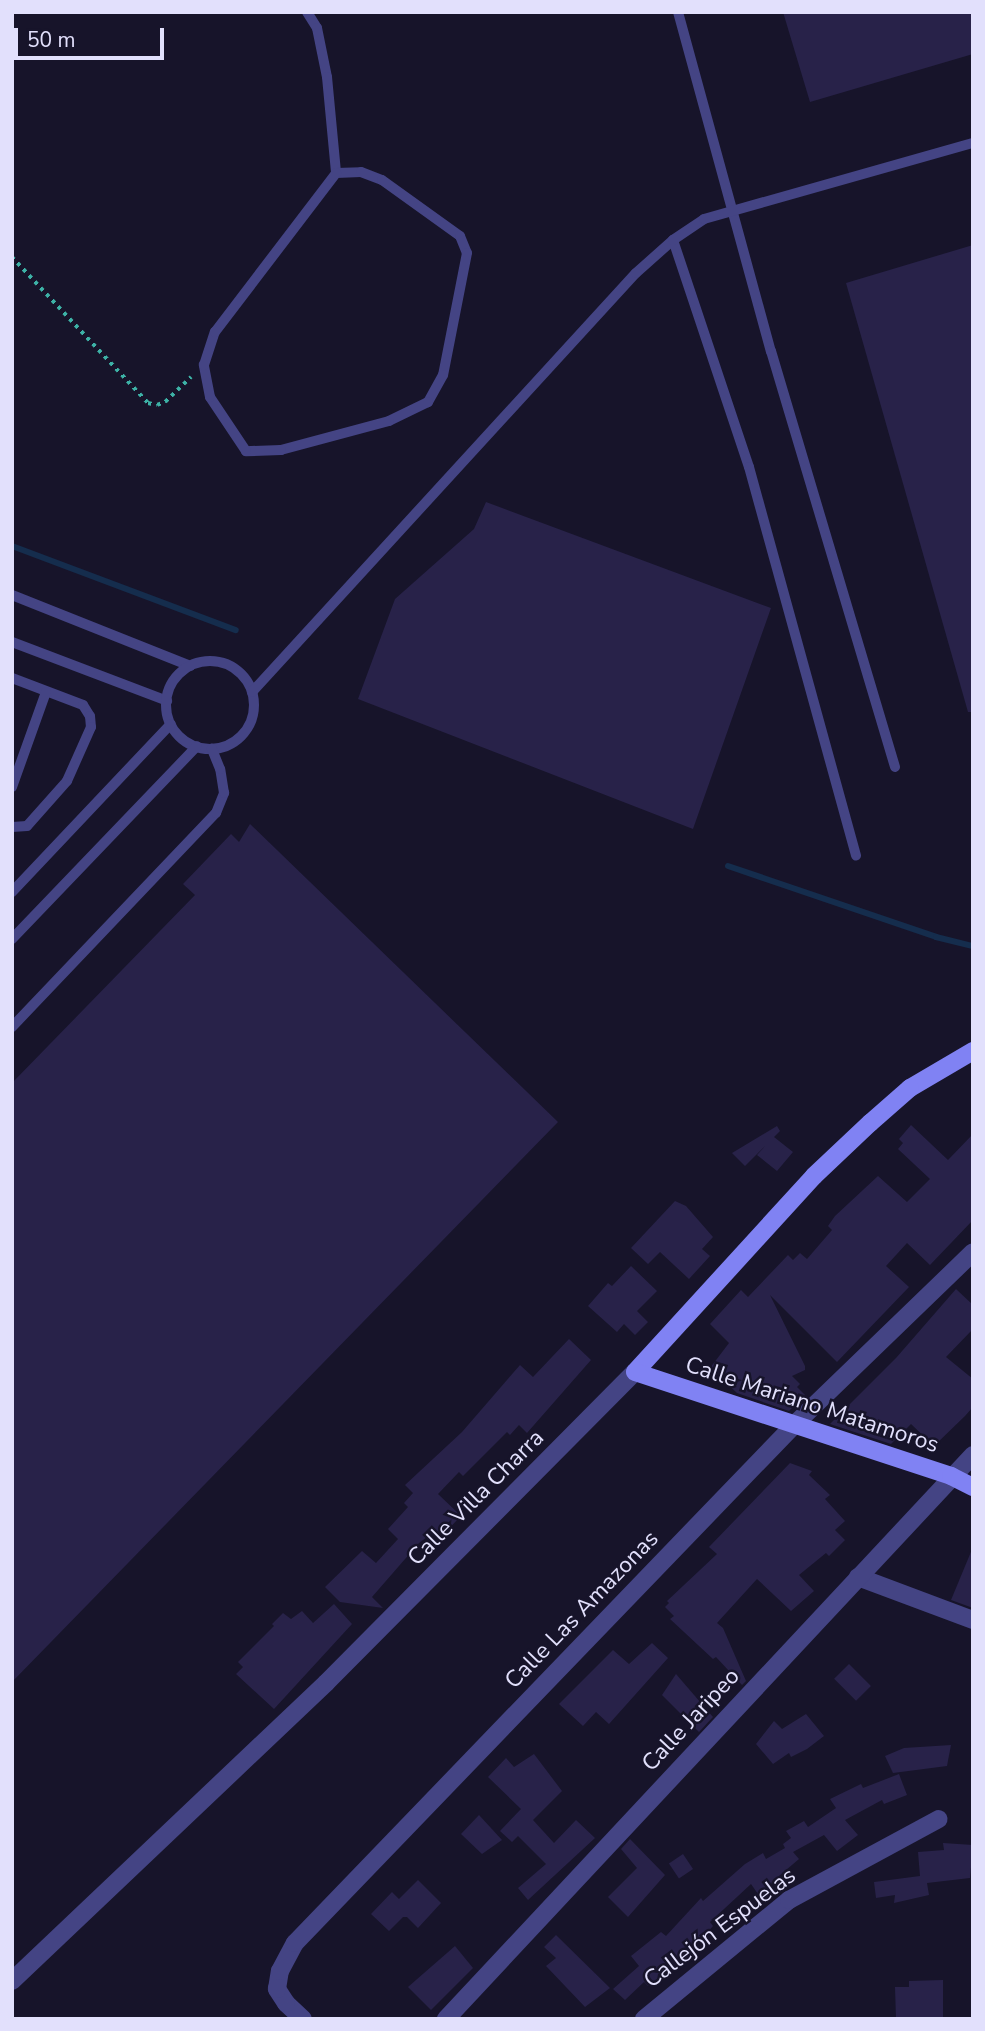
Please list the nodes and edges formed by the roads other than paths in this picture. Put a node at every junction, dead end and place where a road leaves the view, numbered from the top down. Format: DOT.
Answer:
graph roads {
  1 [pos="307,12"];
  2 [pos="678,12"];
  3 [pos="973,143"];
  4 [pos="336,173"];
  5 [pos="733,210"];
  6 [pos="673,240"];
  7 [pos="12,595"];
  8 [pos="12,642"];
  9 [pos="190,666"];
  10 [pos="12,678"];
  11 [pos="46,692"];
  12 [pos="252,692"];
  13 [pos="167,701"];
  14 [pos="171,724"];
  15 [pos="197,747"];
  16 [pos="212,749"];
  17 [pos="895,767"];
  18 [pos="12,787"];
  19 [pos="12,827"];
  20 [pos="856,856"];
  21 [pos="12,892"];
  22 [pos="12,939"];
  23 [pos="12,1027"];
  24 [pos="973,1051"];
  25 [pos="973,1252"];
  26 [pos="635,1372"];
  27 [pos="793,1426"];
  28 [pos="973,1455"];
  29 [pos="951,1476"];
  30 [pos="973,1487"];
  31 [pos="858,1577"];
  32 [pos="973,1620"];
  33 [pos="939,1819"];
  34 [pos="12,1981"];
  35 [pos="303,2019"];
  36 [pos="446,2019"];
  37 [pos="644,2019"];
  1 -- 4 [label="lane"];
  2 -- 5 [label="lane"];
  3 -- 5 [label="lane"];
  4 -- 4 [label="lane"];
  5 -- 6 [label="lane"];
  5 -- 17 [label="lane"];
  6 -- 12 [label="lane"];
  6 -- 20 [label="lane"];
  7 -- 9 [label="lane"];
  8 -- 13 [label="lane"];
  9 -- 12 [label="lane"];
  9 -- 13 [label="lane"];
  10 -- 11 [label="lane"];
  11 -- 18 [label="lane"];
  11 -- 19 [label="lane"];
  12 -- 16 [label="lane"];
  13 -- 14 [label="lane"];
  14 -- 15 [label="lane"];
  14 -- 21 [label="lane"];
  15 -- 16 [label="lane"];
  15 -- 22 [label="lane"];
  16 -- 23 [label="lane"];
  24 -- 26 [label="street, Calle Villa Charra"];
  25 -- 27 [label="street, Calle Las Amazonas"];
  26 -- 27 [label="street, Calle Mariano Matamoros"];
  26 -- 34 [label="street, Calle Villa Charra"];
  27 -- 29 [label="street, Calle Mariano Matamoros"];
  27 -- 35 [label="street, Calle Las Amazonas"];
  28 -- 29 [label="street, Calle Jaripeo"];
  29 -- 30 [label="street, Calle Mariano Matamoros"];
  29 -- 31 [label="street, Calle Jaripeo"];
  31 -- 32 [label="street"];
  31 -- 36 [label="street, Calle Jaripeo"];
  33 -- 37 [label="street, Callejón Espuelas"];
}
